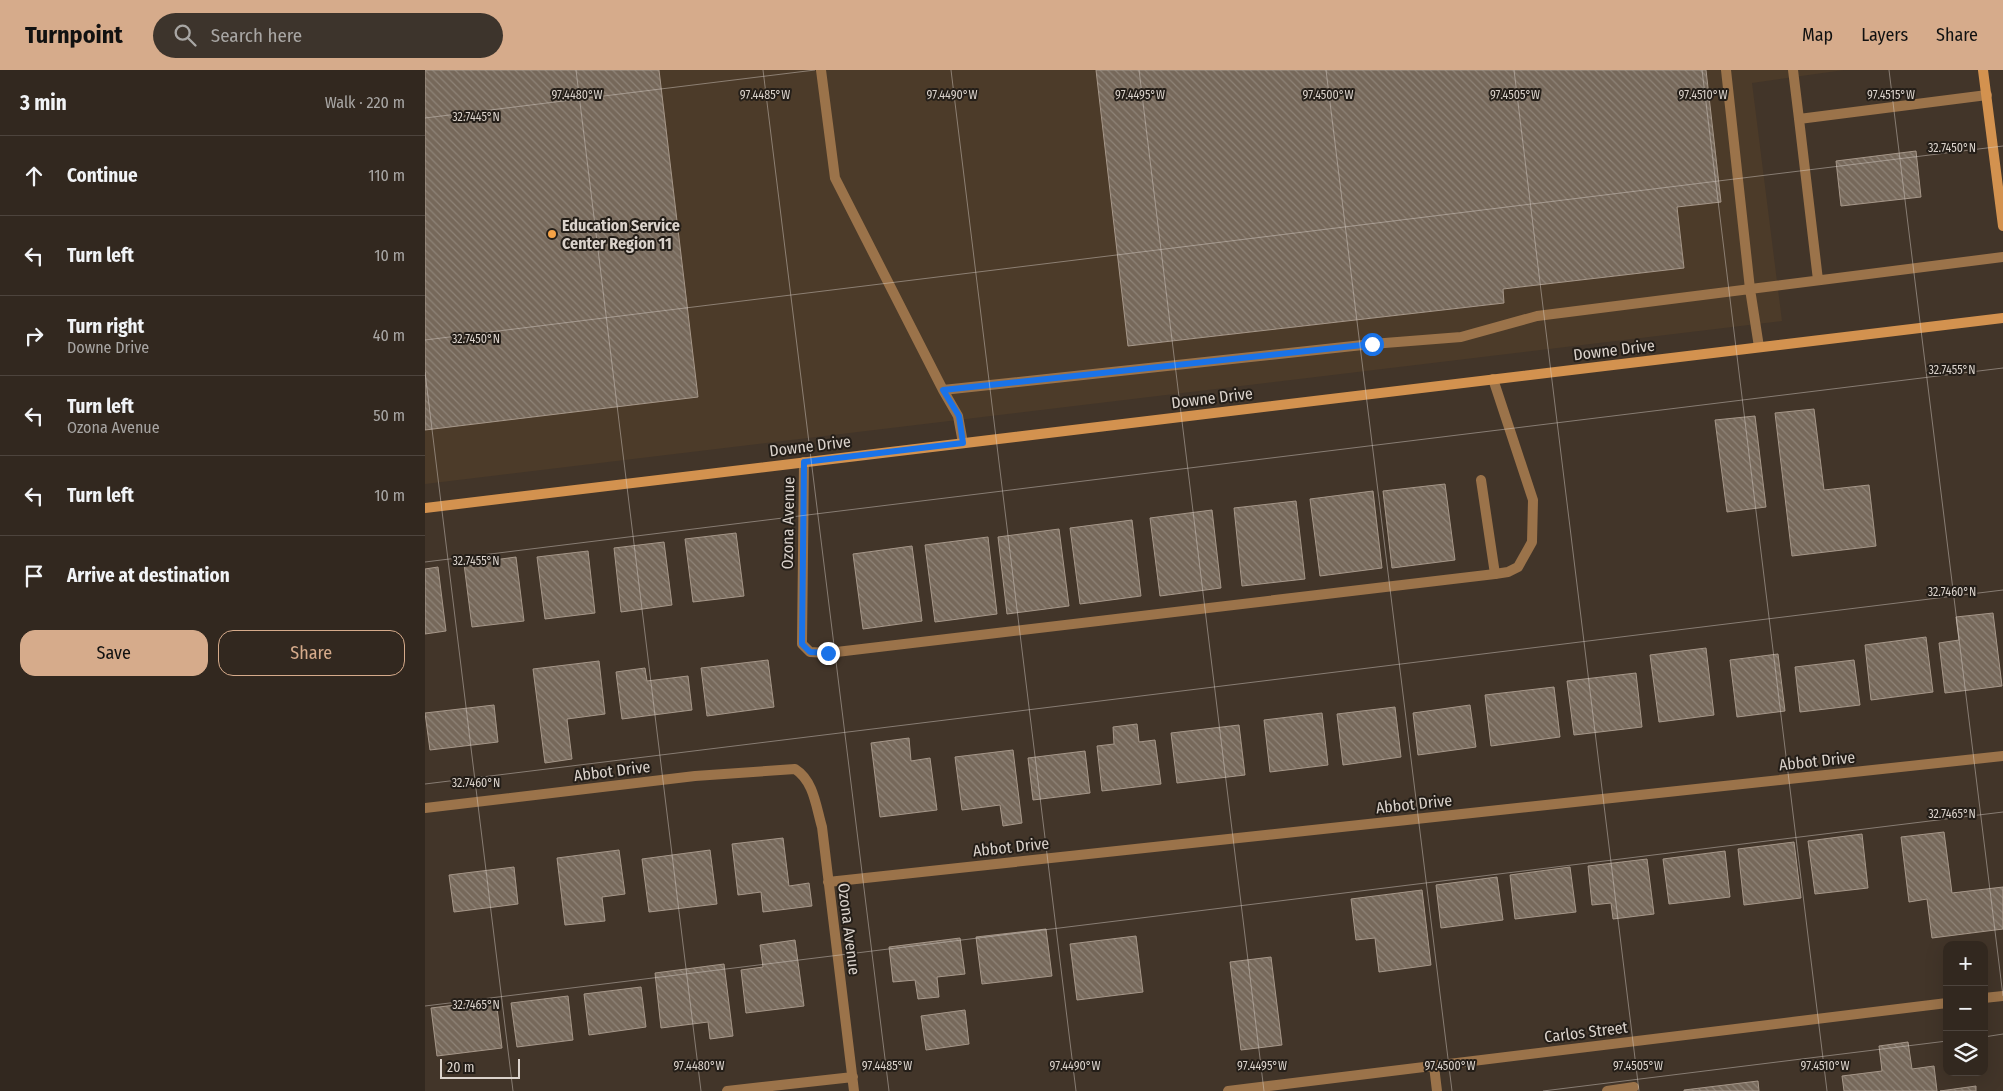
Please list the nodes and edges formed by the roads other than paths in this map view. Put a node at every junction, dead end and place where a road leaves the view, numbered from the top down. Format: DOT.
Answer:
graph roads {
  1 [pos="821,70"];
  2 [pos="1726,70"];
  3 [pos="1793,70"];
  4 [pos="1983,70"];
  5 [pos="1987,95"];
  6 [pos="1799,119"];
  7 [pos="2003,226"];
  8 [pos="2003,257"];
  9 [pos="1818,280"];
  10 [pos="1750,289"];
  11 [pos="2003,318"];
  12 [pos="1759,347"];
  13 [pos="1493,379"];
  14 [pos="943,390"];
  15 [pos="963,443"];
  16 [pos="804,462"];
  17 [pos="1481,480"];
  18 [pos="425,508"];
  19 [pos="1495,574"];
  20 [pos="2003,756"];
  21 [pos="802,773"];
  22 [pos="425,808"];
  23 [pos="828,882"];
  24 [pos="2003,996"];
  25 [pos="1988,998"];
  26 [pos="1943,1003"];
  27 [pos="1433,1066"];
  28 [pos="853,1077"];
  29 [pos="1634,1087"];
  30 [pos="727,1091"];
  31 [pos="854,1091"];
  32 [pos="1228,1091"];
  33 [pos="1437,1091"];
  34 [pos="1607,1091"];
  1 -- 14 [label="street"];
  2 -- 10 [label="street"];
  3 -- 6 [label="street"];
  4 -- 5 [label="street"];
  5 -- 6 [label="street"];
  5 -- 7 [label="street"];
  6 -- 9 [label="street"];
  8 -- 9 [label="street"];
  9 -- 10 [label="street"];
  10 -- 12 [label="street"];
  10 -- 14 [label="street"];
  11 -- 12 [label="street, Downe Drive"];
  12 -- 13 [label="street, Downe Drive"];
  13 -- 15 [label="street, Downe Drive"];
  13 -- 19 [label="street"];
  14 -- 15 [label="street"];
  15 -- 16 [label="street, Downe Drive"];
  16 -- 18 [label="street, Downe Drive"];
  16 -- 19 [label="street, Ozona Avenue"];
  17 -- 19 [label="street"];
  20 -- 23 [label="street, Abbot Drive"];
  21 -- 22 [label="street, Abbot Drive"];
  21 -- 23 [label="street, Ozona Avenue"];
  23 -- 28 [label="street, Ozona Avenue"];
  24 -- 25 [label="street"];
  26 -- 27 [label="street, Carlos Street"];
  27 -- 32 [label="street, Carlos Street"];
  27 -- 33 [label="street"];
  28 -- 30 [label="street"];
  28 -- 31 [label="street, Ozona Avenue"];
  29 -- 34 [label="street"];
}
